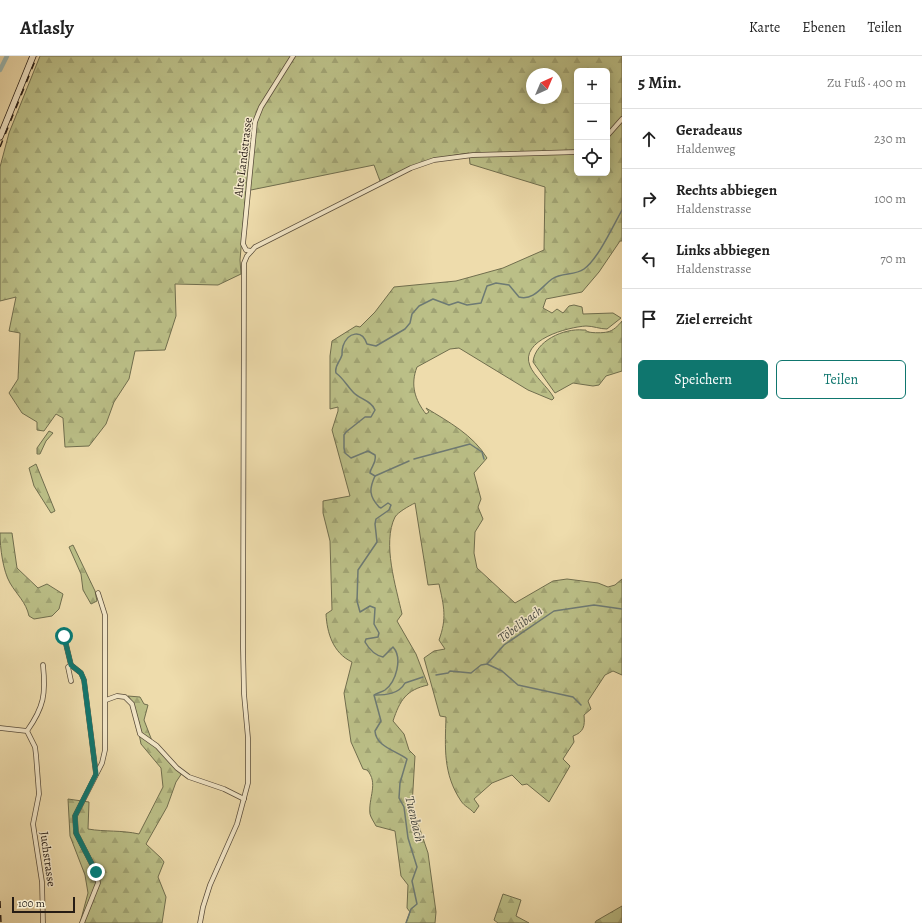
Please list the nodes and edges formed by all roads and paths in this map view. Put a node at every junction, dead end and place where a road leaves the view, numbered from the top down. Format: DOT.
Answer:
graph roads {
  1 [pos="33,56"];
  2 [pos="293,56"];
  3 [pos="622,119"];
  4 [pos="610,133"];
  5 [pos="0,137"];
  6 [pos="574,152"];
  7 [pos="251,251"];
  8 [pos="98,593"];
  9 [pos="64,636"];
  10 [pos="43,665"];
  11 [pos="71,665"];
  12 [pos="71,681"];
  13 [pos="106,700"];
  14 [pos="0,728"];
  15 [pos="27,731"];
  16 [pos="96,774"];
  17 [pos="244,799"];
  18 [pos="43,923"];
  19 [pos="82,923"];
  20 [pos="200,923"];
  1 -- 5 [label="main road"];
  2 -- 7 [label="street, Alte Landstrasse"];
  3 -- 4 [label="street"];
  6 -- 7 [label="street"];
  7 -- 17 [label="street"];
  8 -- 13 [label="street"];
  9 -- 11 [label="street"];
  10 -- 15 [label="street"];
  11 -- 12 [label="street"];
  11 -- 16 [label="street"];
  13 -- 16 [label="street"];
  13 -- 17 [label="street"];
  14 -- 15 [label="street"];
  15 -- 18 [label="street, Juchstrasse"];
  16 -- 19 [label="street"];
  17 -- 20 [label="street"];
}
